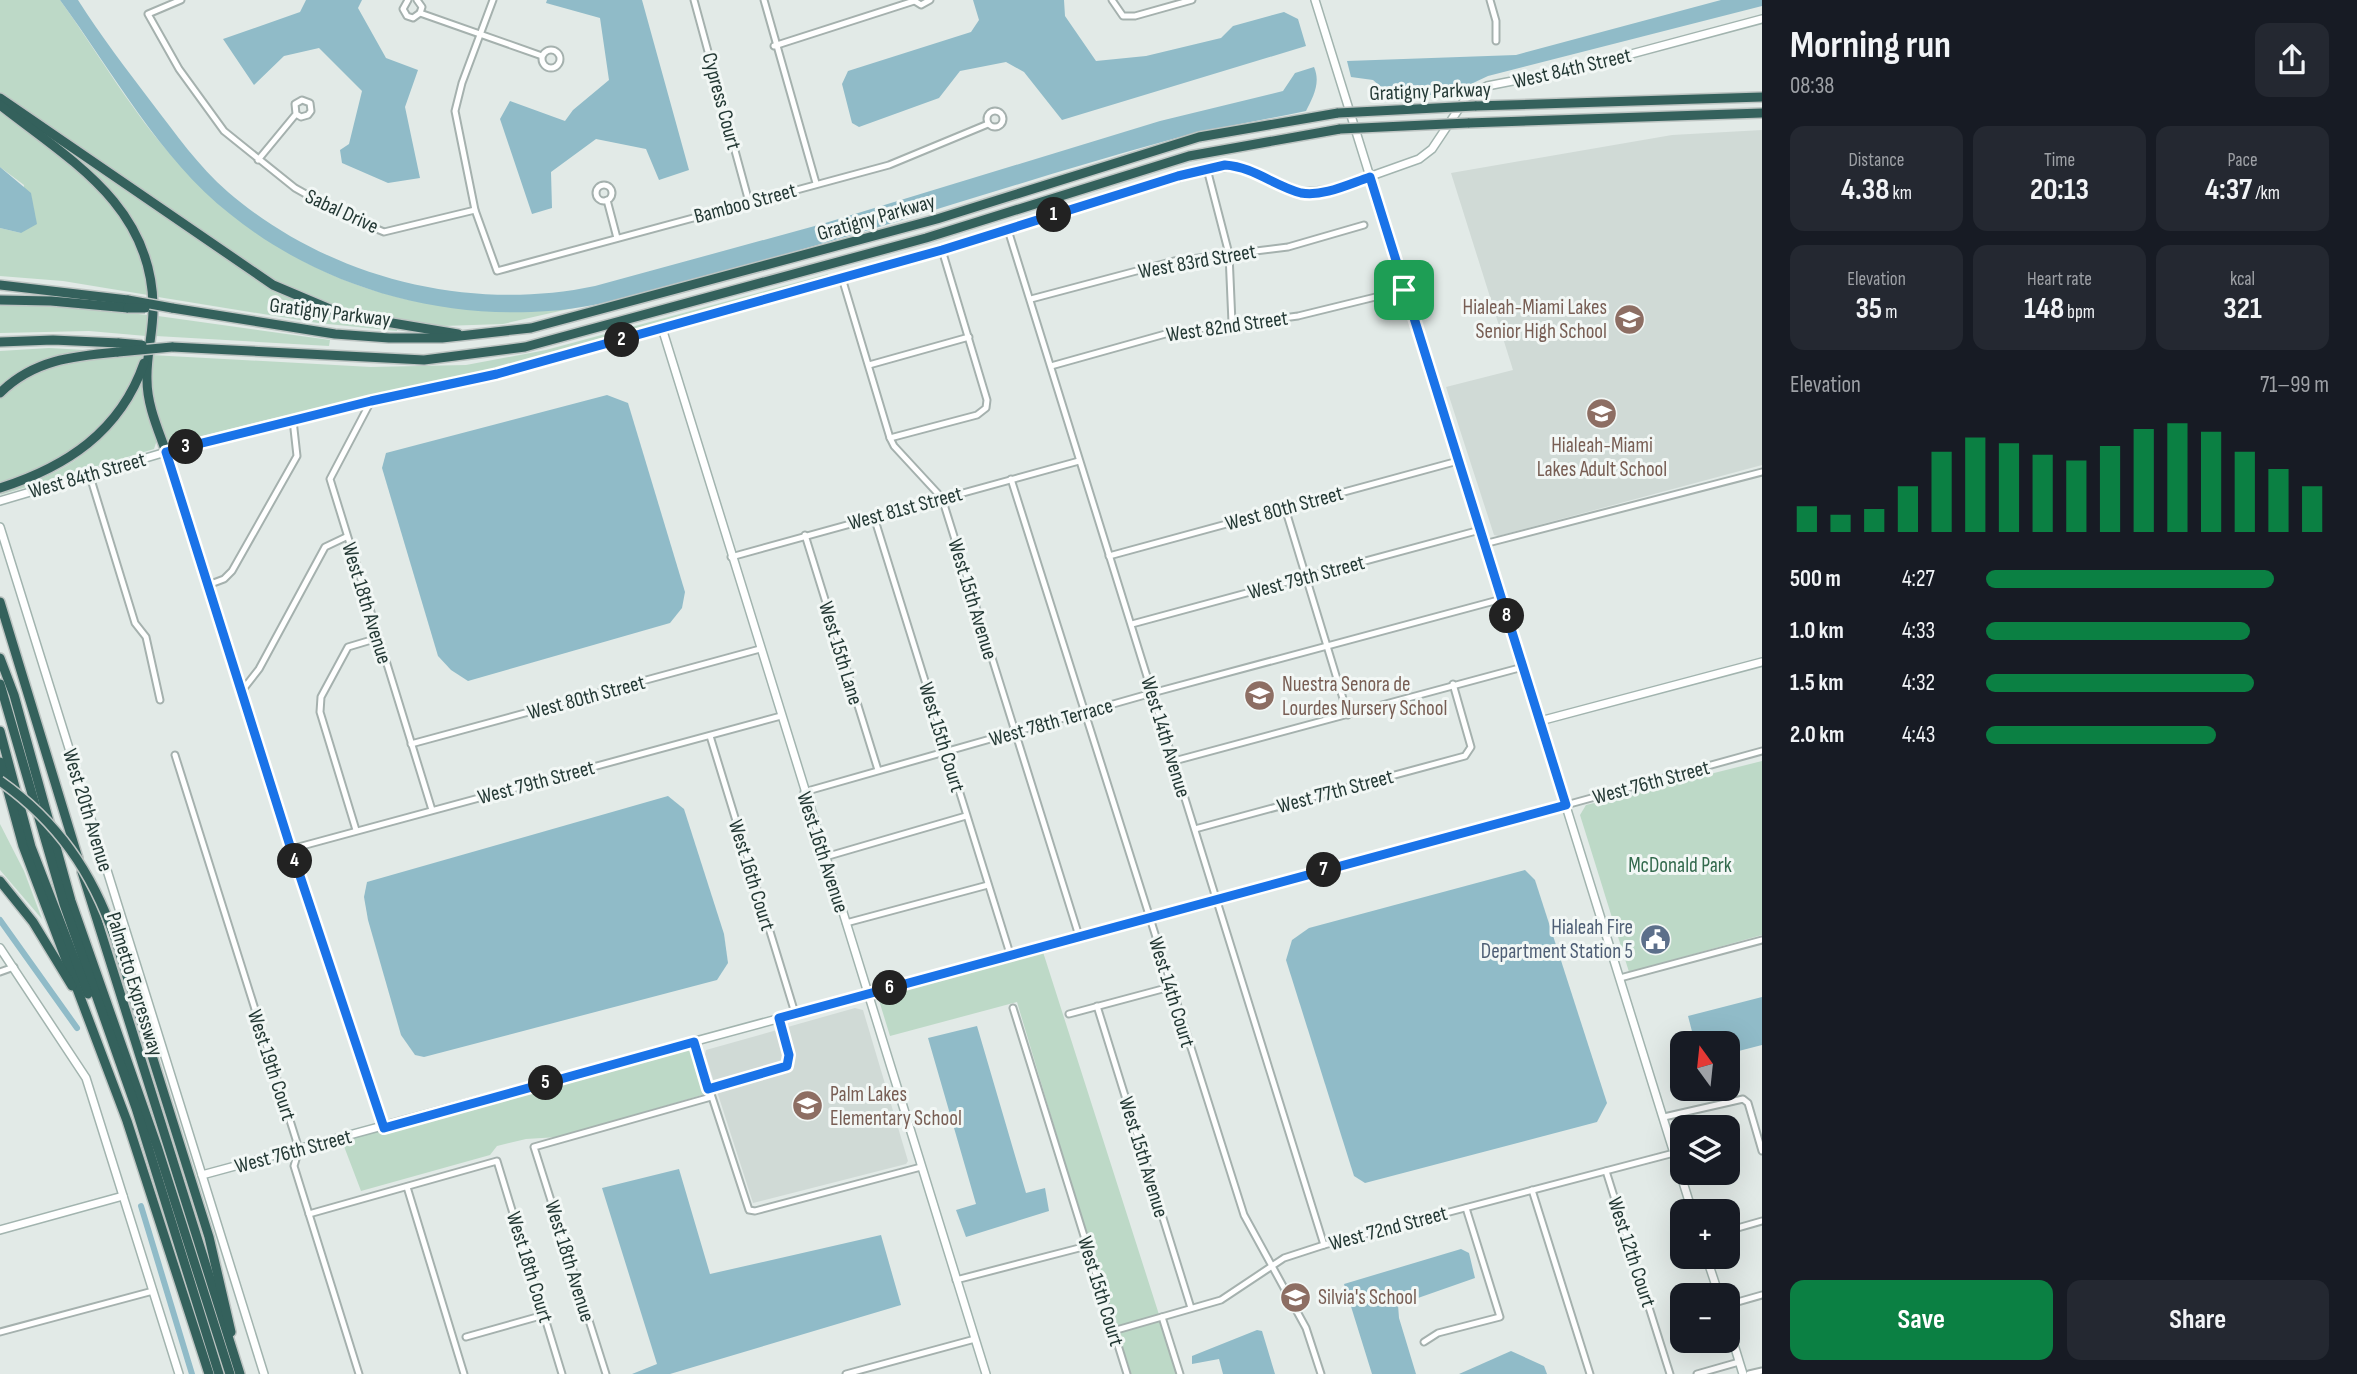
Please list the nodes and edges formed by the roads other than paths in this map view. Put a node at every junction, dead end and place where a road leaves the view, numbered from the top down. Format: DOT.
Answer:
graph roads {
  1 [pos="181,0"];
  2 [pos="408,0"];
  3 [pos="417,0"];
  4 [pos="493,0"];
  5 [pos="694,0"];
  6 [pos="764,0"];
  7 [pos="913,0"];
  8 [pos="930,0"];
  9 [pos="1112,0"];
  10 [pos="1192,0"];
  11 [pos="1315,0"];
  12 [pos="1490,0"];
  13 [pos="421,13"];
  14 [pos="1762,19"];
  15 [pos="481,33"];
  16 [pos="1496,41"];
  17 [pos="774,46"];
  18 [pos="542,56"];
  19 [pos="1762,97"];
  20 [pos="0,98"];
  21 [pos="0,105"];
  22 [pos="1762,113"];
  23 [pos="296,114"];
  24 [pos="988,124"];
  25 [pos="258,160"];
  26 [pos="1207,169"];
  27 [pos="1370,177"];
  28 [pos="817,183"];
  29 [pos="607,200"];
  30 [pos="749,202"];
  31 [pos="475,210"];
  32 [pos="1364,225"];
  33 [pos="1008,230"];
  34 [pos="617,238"];
  35 [pos="942,250"];
  36 [pos="1229,254"];
  37 [pos="842,278"];
  38 [pos="0,285"];
  39 [pos="1404,290"];
  40 [pos="1031,299"];
  41 [pos="0,300"];
  42 [pos="128,304"];
  43 [pos="1233,323"];
  44 [pos="662,328"];
  45 [pos="466,336"];
  46 [pos="969,337"];
  47 [pos="0,342"];
  48 [pos="118,348"];
  49 [pos="148,352"];
  50 [pos="869,365"];
  51 [pos="1051,366"];
  52 [pos="0,393"];
  53 [pos="371,401"];
  54 [pos="293,420"];
  55 [pos="890,438"];
  56 [pos="166,452"];
  57 [pos="1079,461"];
  58 [pos="1458,461"];
  59 [pos="1762,472"];
  60 [pos="89,473"];
  61 [pos="1011,479"];
  62 [pos="0,488"];
  63 [pos="942,498"];
  64 [pos="0,501"];
  65 [pos="1284,508"];
  66 [pos="874,517"];
  67 [pos="0,527"];
  68 [pos="1480,530"];
  69 [pos="805,535"];
  70 [pos="346,537"];
  71 [pos="1484,544"];
  72 [pos="1110,556"];
  73 [pos="732,557"];
  74 [pos="1306,577"];
  75 [pos="208,584"];
  76 [pos="1502,599"];
  77 [pos="0,602"];
  78 [pos="1132,624"];
  79 [pos="378,638"];
  80 [pos="1327,646"];
  81 [pos="760,649"];
  82 [pos="0,658"];
  83 [pos="1762,662"];
  84 [pos="1523,667"];
  85 [pos="0,684"];
  86 [pos="1453,684"];
  87 [pos="241,692"];
  88 [pos="1152,693"];
  89 [pos="9,697"];
  90 [pos="160,699"];
  91 [pos="1085,713"];
  92 [pos="1348,715"];
  93 [pos="781,716"];
  94 [pos="1540,721"];
  95 [pos="0,731"];
  96 [pos="1014,734"];
  97 [pos="710,736"];
  98 [pos="411,744"];
  99 [pos="1762,751"];
  100 [pos="947,752"];
  101 [pos="176,755"];
  102 [pos="1174,761"];
  103 [pos="0,762"];
  104 [pos="878,770"];
  105 [pos="0,780"];
  106 [pos="804,792"];
  107 [pos="1566,805"];
  108 [pos="432,810"];
  109 [pos="966,816"];
  110 [pos="1195,829"];
  111 [pos="356,830"];
  112 [pos="291,849"];
  113 [pos="824,857"];
  114 [pos="0,881"];
  115 [pos="988,885"];
  116 [pos="1216,898"];
  117 [pos="1149,918"];
  118 [pos="846,923"];
  119 [pos="1079,936"];
  120 [pos="1762,940"];
  121 [pos="0,948"];
  122 [pos="1011,957"];
  123 [pos="14,967"];
  124 [pos="0,972"];
  125 [pos="1620,978"];
  126 [pos="1170,987"];
  127 [pos="867,993"];
  128 [pos="84,1005"];
  129 [pos="1097,1006"];
  130 [pos="1013,1008"];
  131 [pos="795,1013"];
  132 [pos="1069,1014"];
  133 [pos="779,1018"];
  134 [pos="694,1042"];
  135 [pos="708,1089"];
  136 [pos="711,1097"];
  137 [pos="1664,1117"];
  138 [pos="384,1128"];
  139 [pos="144,1139"];
  140 [pos="1670,1139"];
  141 [pos="299,1149"];
  142 [pos="1762,1151"];
  143 [pos="1670,1154"];
  144 [pos="921,1167"];
  145 [pos="1606,1171"];
  146 [pos="202,1175"];
  147 [pos="407,1188"];
  148 [pos="1532,1190"];
  149 [pos="123,1196"];
  150 [pos="1466,1208"];
  151 [pos="309,1214"];
  152 [pos="1762,1222"];
  153 [pos="1740,1228"];
  154 [pos="0,1230"];
  155 [pos="1324,1245"];
  156 [pos="1087,1246"];
  157 [pos="1272,1267"];
  158 [pos="956,1280"];
  159 [pos="153,1291"];
  160 [pos="1762,1295"];
  161 [pos="1740,1301"];
  162 [pos="1191,1308"];
  163 [pos="544,1315"];
  164 [pos="1162,1317"];
  165 [pos="1113,1331"];
  166 [pos="0,1332"];
  167 [pos="466,1337"];
  168 [pos="975,1339"];
  169 [pos="1424,1342"];
  170 [pos="1737,1353"];
  171 [pos="234,1355"];
  172 [pos="1740,1362"];
  173 [pos="1762,1371"];
  174 [pos="179,1374"];
  175 [pos="209,1374"];
  176 [pos="219,1374"];
  177 [pos="230,1374"];
  178 [pos="240,1374"];
  179 [pos="264,1374"];
  180 [pos="359,1374"];
  181 [pos="464,1374"];
  182 [pos="562,1374"];
  183 [pos="606,1374"];
  184 [pos="846,1374"];
  185 [pos="986,1374"];
  186 [pos="1127,1374"];
  187 [pos="1180,1374"];
  188 [pos="1321,1374"];
  189 [pos="1590,1374"];
  190 [pos="1671,1374"];
  191 [pos="1697,1374"];
  192 [pos="1743,1374"];
  193 [pos="1749,1374"];
  1 -- 25 [label="street, Sabal Drive"];
  2 -- 13 [label="street"];
  3 -- 13 [label="street"];
  4 -- 15 [label="street"];
  5 -- 30 [label="street, Cypress Court"];
  6 -- 17 [label="street"];
  7 -- 8 [label="street"];
  7 -- 17 [label="street"];
  9 -- 10 [label="street"];
  11 -- 27 [label="street"];
  12 -- 16 [label="street"];
  13 -- 15 [label="street"];
  14 -- 27 [label="street, West 84th Street"];
  15 -- 18 [label="street"];
  15 -- 31 [label="street"];
  17 -- 28 [label="street"];
  19 -- 45 [label="highway, Gratigny Parkway, bridge"];
  20 -- 45 [label="highway"];
  21 -- 49 [label="highway"];
  22 -- 48 [label="highway, Gratigny Parkway, bridge"];
  23 -- 25 [label="street"];
  24 -- 28 [label="street, Bamboo Street"];
  25 -- 31 [label="street, Sabal Drive"];
  26 -- 27 [label="street, West 84th Street"];
  26 -- 33 [label="street, West 84th Street"];
  26 -- 36 [label="street"];
  27 -- 39 [label="street"];
  28 -- 30 [label="street, Bamboo Street"];
  29 -- 34 [label="street"];
  30 -- 34 [label="street, Bamboo Street"];
  31 -- 34 [label="street, Bamboo Street"];
  32 -- 36 [label="street, West 83rd Street"];
  33 -- 35 [label="street, West 84th Street"];
  33 -- 40 [label="street, West 14th Avenue"];
  35 -- 37 [label="street, West 84th Street"];
  35 -- 46 [label="street"];
  36 -- 40 [label="street, West 83rd Street"];
  36 -- 43 [label="street"];
  37 -- 44 [label="street, West 84th Street"];
  37 -- 50 [label="street, West 15th Avenue"];
  38 -- 42 [label="highway"];
  39 -- 43 [label="street, West 82nd Street"];
  39 -- 58 [label="street"];
  40 -- 51 [label="street, West 14th Avenue"];
  41 -- 42 [label="highway"];
  42 -- 45 [label="highway, Gratigny Parkway, bridge"];
  43 -- 51 [label="street, West 82nd Street"];
  44 -- 53 [label="street, West 84th Street"];
  44 -- 73 [label="street, West 16th Avenue"];
  46 -- 50 [label="street"];
  46 -- 55 [label="street"];
  47 -- 48 [label="highway, Gratigny Parkway"];
  48 -- 52 [label="highway"];
  49 -- 56 [label="highway"];
  49 -- 62 [label="highway"];
  50 -- 55 [label="street, West 15th Avenue"];
  51 -- 57 [label="street, West 14th Avenue"];
  53 -- 54 [label="street, West 84th Street"];
  53 -- 70 [label="street, West 18th Avenue"];
  54 -- 56 [label="street, West 84th Street"];
  54 -- 75 [label="street"];
  55 -- 63 [label="street, West 15th Avenue"];
  56 -- 60 [label="street, West 84th Street"];
  56 -- 75 [label="street"];
  57 -- 61 [label="street, West 81st Street"];
  57 -- 72 [label="street, West 14th Avenue"];
  58 -- 65 [label="street, West 80th Street"];
  58 -- 68 [label="street"];
  59 -- 71 [label="street"];
  60 -- 64 [label="street, West 84th Street"];
  60 -- 90 [label="street"];
  61 -- 63 [label="street, West 81st Street"];
  61 -- 91 [label="street, West 14th Court"];
  63 -- 66 [label="street, West 81st Street"];
  63 -- 96 [label="street, West 15th Avenue"];
  65 -- 72 [label="street, West 80th Street"];
  65 -- 74 [label="street"];
  66 -- 69 [label="street, West 81st Street"];
  66 -- 100 [label="street, West 15th Court"];
  67 -- 146 [label="street, West 20th Avenue"];
  68 -- 71 [label="street"];
  68 -- 74 [label="street, West 79th Street"];
  69 -- 73 [label="street, West 81st Street"];
  69 -- 104 [label="street, West 15th Lane"];
  70 -- 79 [label="street, West 18th Avenue"];
  70 -- 87 [label="street"];
  71 -- 76 [label="street"];
  72 -- 78 [label="street, West 14th Avenue"];
  73 -- 81 [label="street, West 16th Avenue"];
  74 -- 78 [label="street, West 79th Street"];
  74 -- 80 [label="street"];
  75 -- 87 [label="street"];
  76 -- 80 [label="street, West 78th Terrace"];
  76 -- 84 [label="street"];
  77 -- 171 [label="highway, Palmetto Expressway"];
  78 -- 88 [label="street, West 14th Avenue"];
  79 -- 98 [label="street, West 18th Avenue"];
  79 -- 111 [label="street"];
  80 -- 88 [label="street, West 78th Terrace"];
  80 -- 92 [label="street"];
  81 -- 93 [label="street, West 16th Avenue"];
  81 -- 98 [label="street, West 80th Street"];
  82 -- 89 [label="highway"];
  83 -- 94 [label="street"];
  84 -- 86 [label="street"];
  84 -- 94 [label="street"];
  85 -- 89 [label="highway"];
  86 -- 92 [label="street"];
  86 -- 110 [label="street, West 77th Street"];
  87 -- 112 [label="street"];
  88 -- 91 [label="street, West 78th Terrace"];
  88 -- 102 [label="street, West 14th Avenue"];
  89 -- 139 [label="highway"];
  89 -- 177 [label="highway"];
  91 -- 96 [label="street, West 78th Terrace"];
  91 -- 117 [label="street, West 14th Court"];
  92 -- 102 [label="street"];
  93 -- 97 [label="street, West 79th Street"];
  93 -- 106 [label="street, West 16th Avenue"];
  94 -- 107 [label="street"];
  95 -- 139 [label="highway"];
  96 -- 100 [label="street, West 78th Terrace"];
  96 -- 119 [label="street, West 15th Avenue"];
  97 -- 108 [label="street, West 79th Street"];
  97 -- 131 [label="street, West 16th Court"];
  98 -- 108 [label="street, West 18th Avenue"];
  99 -- 107 [label="street, West 76th Street"];
  100 -- 104 [label="street, West 78th Terrace"];
  100 -- 109 [label="street, West 15th Court"];
  101 -- 141 [label="street, West 19th Court"];
  102 -- 110 [label="street, West 14th Avenue"];
  103 -- 128 [label="highway"];
  104 -- 106 [label="street, West 78th Terrace"];
  105 -- 171 [label="highway, bridge"];
  106 -- 113 [label="street, West 16th Avenue"];
  107 -- 116 [label="street, West 76th Street"];
  107 -- 125 [label="street"];
  108 -- 111 [label="street, West 79th Street"];
  109 -- 113 [label="street"];
  109 -- 115 [label="street, West 15th Court"];
  110 -- 116 [label="street, West 14th Avenue"];
  111 -- 112 [label="street, West 79th Street"];
  112 -- 138 [label="street"];
  113 -- 118 [label="street, West 16th Avenue"];
  114 -- 128 [label="highway"];
  115 -- 118 [label="street"];
  115 -- 122 [label="street, West 15th Court"];
  116 -- 117 [label="street, West 76th Street"];
  116 -- 155 [label="street, West 14th Avenue"];
  117 -- 119 [label="street, West 76th Street"];
  117 -- 126 [label="street, West 14th Court"];
  118 -- 127 [label="street, West 16th Avenue"];
  119 -- 122 [label="street, West 76th Street"];
  120 -- 125 [label="street"];
  121 -- 123 [label="street"];
  122 -- 127 [label="street, West 76th Street"];
  123 -- 124 [label="street"];
  123 -- 149 [label="street"];
  125 -- 137 [label="street"];
  126 -- 129 [label="street"];
  126 -- 157 [label="street, West 14th Court"];
  127 -- 131 [label="street, West 76th Street"];
  127 -- 144 [label="street, West 16th Avenue"];
  128 -- 175 [label="highway"];
  129 -- 132 [label="street"];
  129 -- 162 [label="street, West 15th Avenue"];
  130 -- 156 [label="street, West 15th Court"];
  131 -- 133 [label="street, West 76th Street"];
  133 -- 134 [label="street, West 76th Street"];
  133 -- 135 [label="street"];
  134 -- 135 [label="street"];
  134 -- 138 [label="street, West 76th Street"];
  135 -- 136 [label="street"];
  136 -- 144 [label="street"];
  136 -- 183 [label="street, West 18th Avenue"];
  137 -- 140 [label="street"];
  137 -- 142 [label="street"];
  138 -- 141 [label="street, West 76th Street"];
  139 -- 176 [label="highway"];
  141 -- 146 [label="street, West 76th Street"];
  141 -- 151 [label="street, West 19th Court"];
  143 -- 145 [label="street, West 72nd Street"];
  144 -- 158 [label="street, West 16th Avenue"];
  145 -- 148 [label="street, West 72nd Street"];
  145 -- 190 [label="street, West 12th Court"];
  146 -- 179 [label="street, West 20th Avenue"];
  147 -- 151 [label="street"];
  147 -- 163 [label="street, West 18th Court"];
  147 -- 181 [label="street"];
  148 -- 150 [label="street, West 72nd Street"];
  148 -- 189 [label="street"];
  149 -- 154 [label="street"];
  149 -- 159 [label="street"];
  150 -- 155 [label="street, West 72nd Street"];
  150 -- 169 [label="street"];
  151 -- 180 [label="street, West 19th Court"];
  152 -- 153 [label="street"];
  155 -- 157 [label="street, West 72nd Street"];
  156 -- 158 [label="street"];
  156 -- 165 [label="street, West 15th Court"];
  157 -- 162 [label="street, West 72nd Street"];
  157 -- 188 [label="street, West 14th Court"];
  158 -- 168 [label="street, West 16th Avenue"];
  159 -- 166 [label="street"];
  159 -- 174 [label="street"];
  160 -- 161 [label="street"];
  162 -- 164 [label="street, West 72nd Street"];
  163 -- 167 [label="street"];
  163 -- 182 [label="street, West 18th Court"];
  164 -- 165 [label="street, West 72nd Street"];
  164 -- 187 [label="street"];
  165 -- 186 [label="street, West 15th Court"];
  168 -- 184 [label="street"];
  168 -- 185 [label="street, West 16th Avenue"];
  170 -- 172 [label="street"];
  171 -- 178 [label="highway, Palmetto Expressway"];
  172 -- 191 [label="street"];
  172 -- 192 [label="street"];
  173 -- 193 [label="street"];
}
